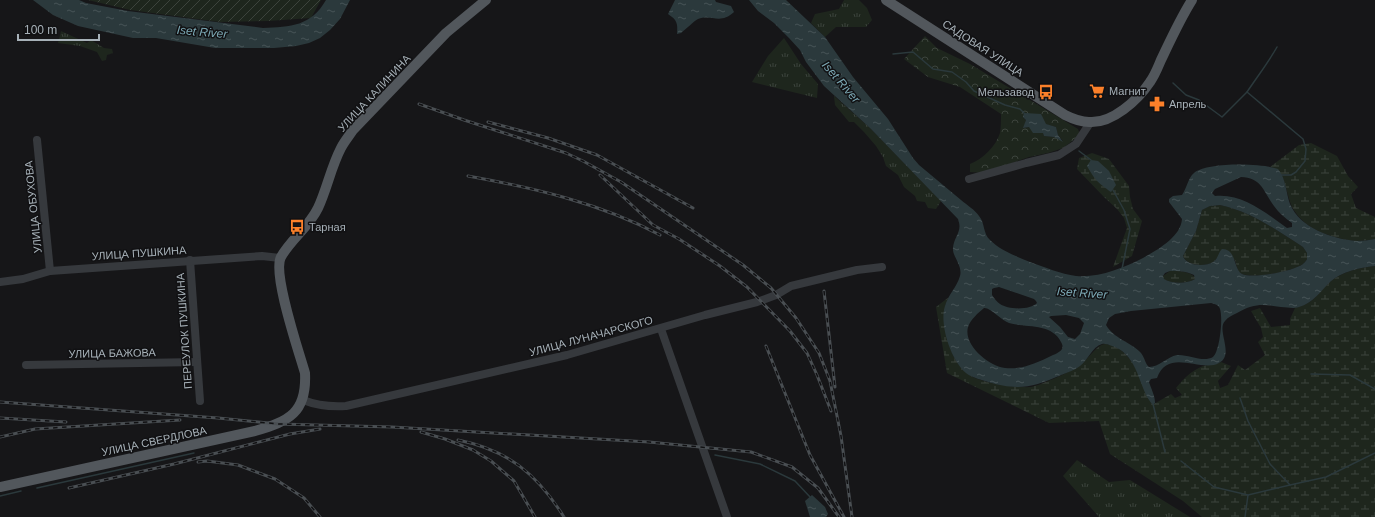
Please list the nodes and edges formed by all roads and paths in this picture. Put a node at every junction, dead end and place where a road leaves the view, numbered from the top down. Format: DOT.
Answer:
graph roads {
  1 [pos="486,0"];
  2 [pos="886,0"];
  3 [pos="1192,0"];
  4 [pos="1090,123"];
  5 [pos="37,140"];
  6 [pos="969,179"];
  7 [pos="280,258"];
  8 [pos="190,260"];
  9 [pos="882,267"];
  10 [pos="50,271"];
  11 [pos="0,282"];
  12 [pos="661,329"];
  13 [pos="198,362"];
  14 [pos="26,365"];
  15 [pos="303,400"];
  16 [pos="200,401"];
  17 [pos="0,487"];
  18 [pos="727,517"];
  1 -- 7 [label="main road, УЛИЦА КАЛИНИНА"];
  2 -- 4 [label="main road, САДОВАЯ УЛИЦА"];
  3 -- 4 [label="main road"];
  4 -- 6 [label="street"];
  5 -- 10 [label="street, УЛИЦА ОБУХОВА"];
  7 -- 8 [label="street, УЛИЦА ПУШКИНА"];
  7 -- 15 [label="main road"];
  8 -- 10 [label="street, УЛИЦА ПУШКИНА"];
  8 -- 13 [label="street, ПЕРЕУЛОК ПУШКИНА"];
  9 -- 12 [label="street, УЛИЦА ЛУНАЧАРСКОГО"];
  10 -- 11 [label="street, УЛИЦА ПУШКИНА"];
  12 -- 15 [label="street, УЛИЦА ЛУНАЧАРСКОГО"];
  12 -- 18 [label="street"];
  13 -- 14 [label="street, УЛИЦА БАЖОВА"];
  13 -- 16 [label="street, ПЕРЕУЛОК ПУШКИНА"];
  15 -- 17 [label="main road, УЛИЦА СВЕРДЛОВА"];
}
